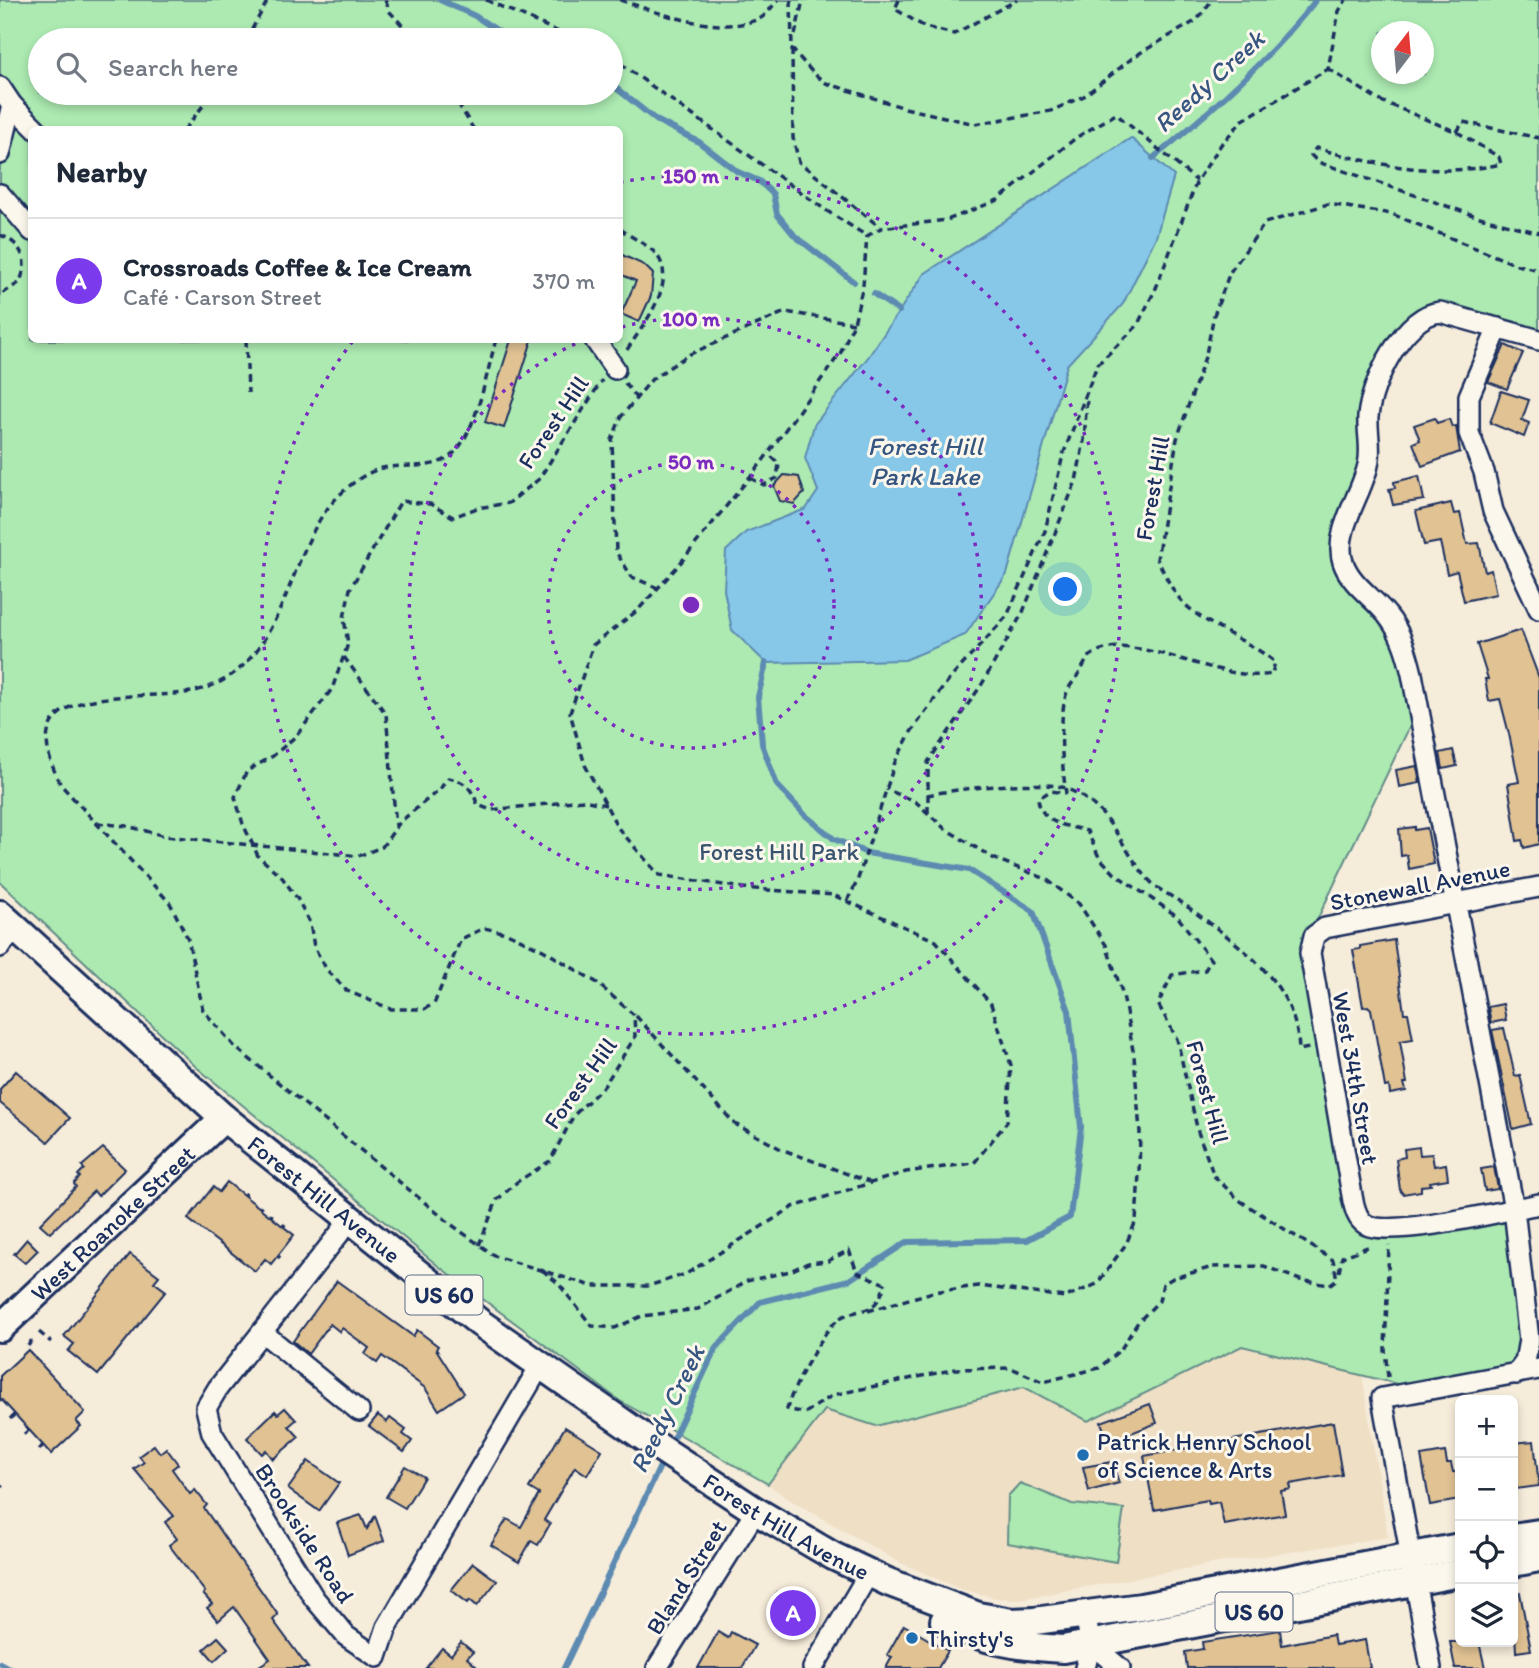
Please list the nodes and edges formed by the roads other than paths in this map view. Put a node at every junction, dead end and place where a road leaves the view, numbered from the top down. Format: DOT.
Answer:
graph roads {
  1 [pos="0,87"];
  2 [pos="12,105"];
  3 [pos="33,126"];
  4 [pos="0,153"];
  5 [pos="0,194"];
  6 [pos="28,226"];
  7 [pos="1498,328"];
  8 [pos="1539,340"];
  9 [pos="597,343"];
  10 [pos="615,369"];
  11 [pos="1539,609"];
  12 [pos="1539,887"];
  13 [pos="1455,902"];
  14 [pos="5,930"];
  15 [pos="1314,936"];
  16 [pos="224,1118"];
  17 [pos="1539,1204"];
  18 [pos="1514,1209"];
  19 [pos="350,1220"];
  20 [pos="0,1328"];
  21 [pos="262,1332"];
  22 [pos="540,1366"];
  23 [pos="1539,1370"];
  24 [pos="1516,1374"];
  25 [pos="359,1411"];
  26 [pos="748,1506"];
  27 [pos="1539,1533"];
  28 [pos="1518,1536"];
  29 [pos="1455,1549"];
  30 [pos="1539,1558"];
  31 [pos="1518,1562"];
  32 [pos="1414,1569"];
  33 [pos="1455,1573"];
  34 [pos="878,1578"];
  35 [pos="1085,1615"];
  36 [pos="1088,1656"];
  37 [pos="657,1668"];
  38 [pos="813,1668"];
  39 [pos="1120,1668"];
  40 [pos="1431,1668"];
  1 -- 2 [label="street"];
  2 -- 3 [label="street"];
  2 -- 4 [label="street"];
  5 -- 6 [label="street"];
  7 -- 8 [label="street"];
  7 -- 11 [label="street"];
  7 -- 13 [label="street"];
  9 -- 10 [label="street"];
  12 -- 13 [label="street, Stonewall Avenue"];
  13 -- 15 [label="street, Stonewall Avenue"];
  13 -- 18 [label="street"];
  14 -- 16 [label="main road, Forest Hill Avenue"];
  15 -- 18 [label="street, West 34th Street"];
  16 -- 19 [label="main road, Forest Hill Avenue / US 60"];
  16 -- 20 [label="main road, West Roanoke Street"];
  17 -- 18 [label="street"];
  18 -- 24 [label="street"];
  19 -- 21 [label="street, Brookside Road"];
  19 -- 22 [label="main road, Forest Hill Avenue / US 60"];
  21 -- 22 [label="street, Brookside Road"];
  21 -- 25 [label="street"];
  22 -- 26 [label="main road, Forest Hill Avenue / US 60"];
  23 -- 24 [label="street"];
  24 -- 32 [label="street"];
  26 -- 34 [label="main road, Forest Hill Avenue / US 60"];
  26 -- 37 [label="street, Bland Street"];
  27 -- 28 [label="main road"];
  29 -- 32 [label="main road, US 60"];
  30 -- 31 [label="main road"];
  32 -- 33 [label="main road, US 60"];
  32 -- 35 [label="main road, US 60"];
  32 -- 36 [label="main road, US 60"];
  32 -- 40 [label="street"];
  34 -- 35 [label="main road, Forest Hill Avenue / US 60"];
  34 -- 36 [label="main road, Forest Hill Avenue / US 60"];
  34 -- 38 [label="street"];
  35 -- 36 [label="street"];
  36 -- 39 [label="street"];
}
